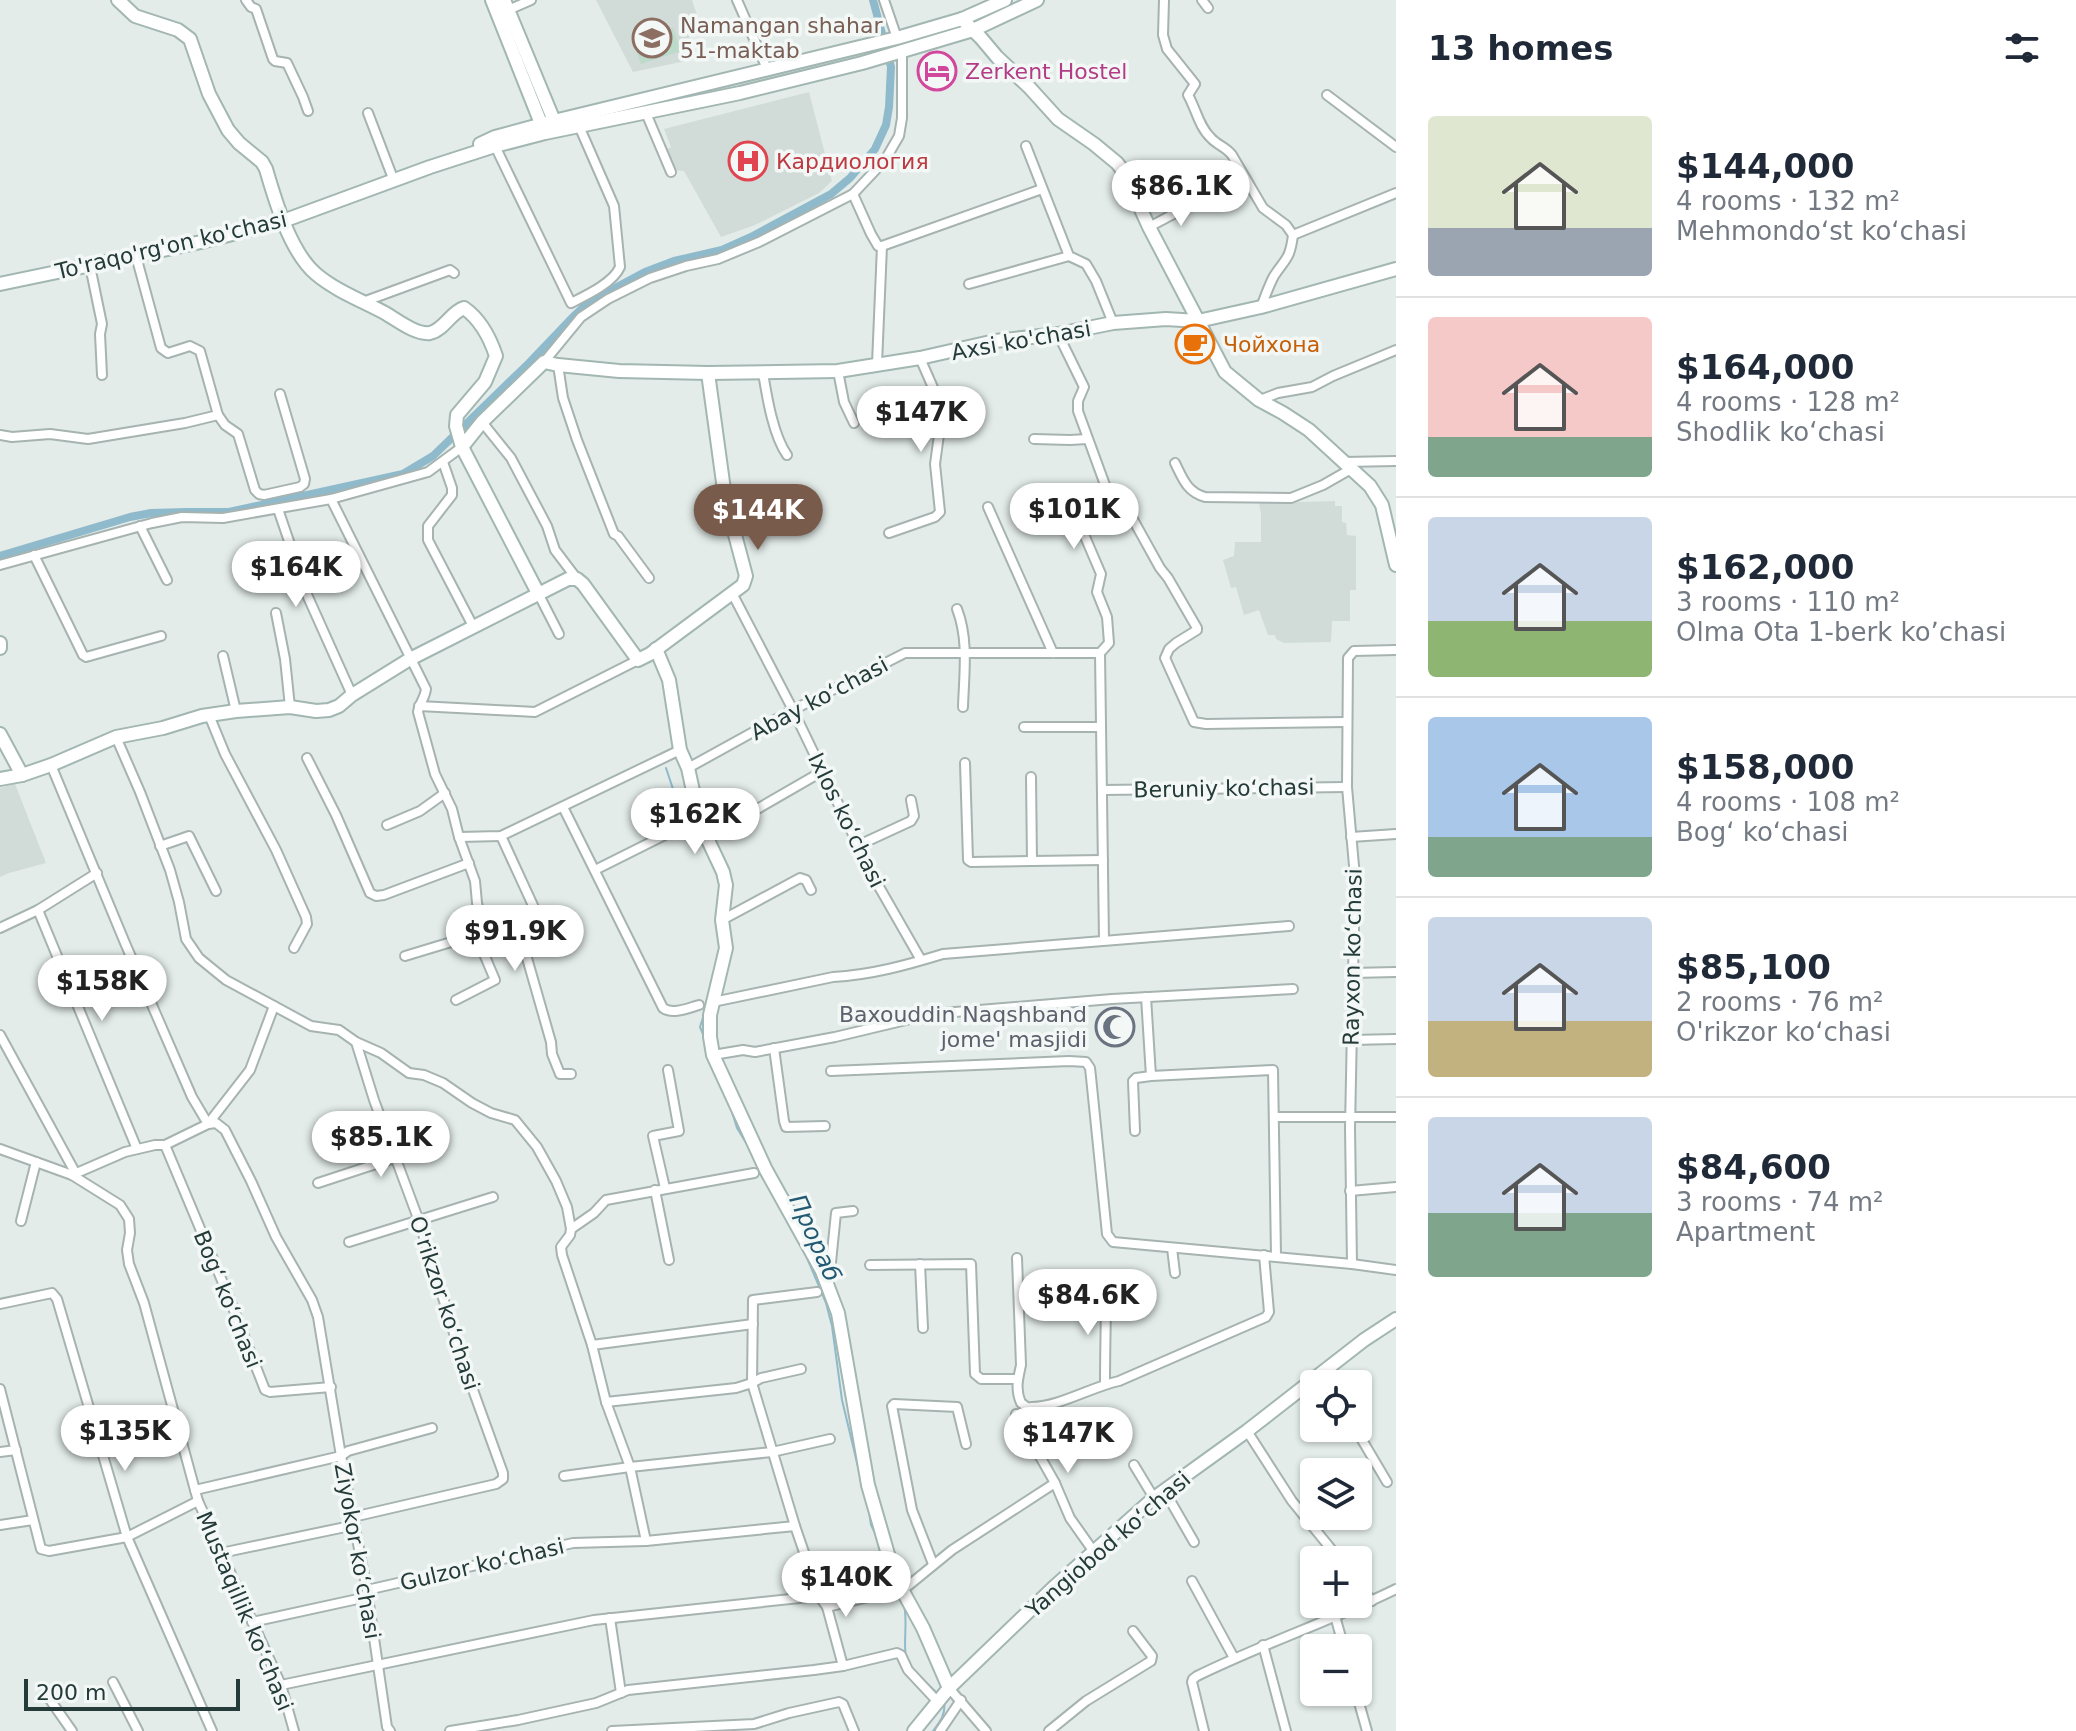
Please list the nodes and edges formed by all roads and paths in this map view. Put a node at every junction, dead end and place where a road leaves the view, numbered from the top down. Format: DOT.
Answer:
graph roads {
  1 [pos="118,0"];
  2 [pos="246,0"];
  3 [pos="492,0"];
  4 [pos="531,0"];
  5 [pos="738,0"];
  6 [pos="884,0"];
  7 [pos="1005,0"];
  8 [pos="1037,0"];
  9 [pos="1164,0"];
  10 [pos="1202,0"];
  11 [pos="506,5"];
  12 [pos="1208,8"];
  13 [pos="962,19"];
  14 [pos="973,30"];
  15 [pos="897,38"];
  16 [pos="902,52"];
  17 [pos="768,71"];
  18 [pos="1327,95"];
  19 [pos="308,111"];
  20 [pos="368,113"];
  21 [pos="646,113"];
  22 [pos="579,126"];
  23 [pos="549,127"];
  24 [pos="495,146"];
  25 [pos="1026,146"];
  26 [pos="1396,147"];
  27 [pos="430,167"];
  28 [pos="671,172"];
  29 [pos="394,181"];
  30 [pos="1042,189"];
  31 [pos="1396,193"];
  32 [pos="853,194"];
  33 [pos="1198,201"];
  34 [pos="283,221"];
  35 [pos="1149,227"];
  36 [pos="1293,235"];
  37 [pos="882,246"];
  38 [pos="136,256"];
  39 [pos="1069,256"];
  40 [pos="90,266"];
  41 [pos="1396,269"];
  42 [pos="454,273"];
  43 [pos="0,284"];
  44 [pos="969,284"];
  45 [pos="363,302"];
  46 [pos="1261,307"];
  47 [pos="1198,321"];
  48 [pos="1113,323"];
  49 [pos="1058,334"];
  50 [pos="1396,350"];
  51 [pos="920,358"];
  52 [pos="544,362"];
  53 [pos="877,364"];
  54 [pos="558,365"];
  55 [pos="838,371"];
  56 [pos="708,373"];
  57 [pos="763,373"];
  58 [pos="102,375"];
  59 [pos="280,394"];
  60 [pos="1259,400"];
  61 [pos="218,415"];
  62 [pos="482,422"];
  63 [pos="854,423"];
  64 [pos="0,435"];
  65 [pos="1034,439"];
  66 [pos="1087,439"];
  67 [pos="461,444"];
  68 [pos="787,455"];
  69 [pos="1396,461"];
  70 [pos="443,462"];
  71 [pos="1175,463"];
  72 [pos="1347,466"];
  73 [pos="264,495"];
  74 [pos="331,499"];
  75 [pos="1112,504"];
  76 [pos="988,507"];
  77 [pos="278,509"];
  78 [pos="267,510"];
  79 [pos="140,526"];
  80 [pos="889,533"];
  81 [pos="34,555"];
  82 [pos="0,565"];
  83 [pos="1396,565"];
  84 [pos="649,578"];
  85 [pos="577,579"];
  86 [pos="167,580"];
  87 [pos="732,593"];
  88 [pos="539,595"];
  89 [pos="957,609"];
  90 [pos="276,613"];
  91 [pos="474,628"];
  92 [pos="559,634"];
  93 [pos="161,636"];
  94 [pos="656,649"];
  95 [pos="1396,650"];
  96 [pos="1053,653"];
  97 [pos="1100,653"];
  98 [pos="965,654"];
  99 [pos="223,656"];
  100 [pos="410,659"];
  101 [pos="638,660"];
  102 [pos="352,695"];
  103 [pos="419,706"];
  104 [pos="290,707"];
  105 [pos="963,707"];
  106 [pos="793,710"];
  107 [pos="236,711"];
  108 [pos="209,715"];
  109 [pos="1346,722"];
  110 [pos="1024,727"];
  111 [pos="1101,727"];
  112 [pos="0,734"];
  113 [pos="116,737"];
  114 [pos="680,750"];
  115 [pos="307,758"];
  116 [pos="965,763"];
  117 [pos="51,765"];
  118 [pos="688,768"];
  119 [pos="823,771"];
  120 [pos="22,775"];
  121 [pos="1031,777"];
  122 [pos="0,779"];
  123 [pos="1347,787"];
  124 [pos="1102,790"];
  125 [pos="445,793"];
  126 [pos="911,800"];
  127 [pos="563,807"];
  128 [pos="387,825"];
  129 [pos="669,833"];
  130 [pos="1396,834"];
  131 [pos="501,836"];
  132 [pos="459,837"];
  133 [pos="1351,837"];
  134 [pos="707,838"];
  135 [pos="859,845"];
  136 [pos="160,846"];
  137 [pos="1103,860"];
  138 [pos="1032,861"];
  139 [pos="469,863"];
  140 [pos="595,870"];
  141 [pos="97,873"];
  142 [pos="811,890"];
  143 [pos="216,891"];
  144 [pos="38,910"];
  145 [pos="536,912"];
  146 [pos="722,920"];
  147 [pos="1289,926"];
  148 [pos="0,928"];
  149 [pos="480,933"];
  150 [pos="1104,940"];
  151 [pos="294,948"];
  152 [pos="405,956"];
  153 [pos="921,960"];
  154 [pos="1396,972"];
  155 [pos="1352,973"];
  156 [pos="1293,989"];
  157 [pos="1146,997"];
  158 [pos="456,1000"];
  159 [pos="713,1002"];
  160 [pos="699,1005"];
  161 [pos="274,1006"];
  162 [pos="0,1035"];
  163 [pos="1396,1039"];
  164 [pos="1351,1040"];
  165 [pos="356,1042"];
  166 [pos="774,1048"];
  167 [pos="713,1055"];
  168 [pos="668,1070"];
  169 [pos="831,1071"];
  170 [pos="571,1074"];
  171 [pos="1151,1076"];
  172 [pos="1274,1117"];
  173 [pos="1396,1117"];
  174 [pos="1350,1118"];
  175 [pos="208,1124"];
  176 [pos="825,1126"];
  177 [pos="1135,1131"];
  178 [pos="165,1145"];
  179 [pos="434,1145"];
  180 [pos="0,1149"];
  181 [pos="137,1149"];
  182 [pos="394,1157"];
  183 [pos="36,1162"];
  184 [pos="754,1173"];
  185 [pos="74,1174"];
  186 [pos="318,1183"];
  187 [pos="1396,1187"];
  188 [pos="660,1189"];
  189 [pos="1350,1191"];
  190 [pos="493,1197"];
  191 [pos="853,1211"];
  192 [pos="21,1221"];
  193 [pos="419,1221"];
  194 [pos="571,1229"];
  195 [pos="349,1242"];
  196 [pos="1172,1248"];
  197 [pos="1264,1255"];
  198 [pos="1276,1256"];
  199 [pos="1017,1258"];
  200 [pos="669,1260"];
  201 [pos="920,1264"];
  202 [pos="1352,1264"];
  203 [pos="870,1265"];
  204 [pos="1396,1270"];
  205 [pos="1175,1273"];
  206 [pos="823,1290"];
  207 [pos="1106,1290"];
  208 [pos="0,1304"];
  209 [pos="1396,1319"];
  210 [pos="753,1324"];
  211 [pos="923,1328"];
  212 [pos="592,1345"];
  213 [pos="801,1369"];
  214 [pos="1334,1370"];
  215 [pos="1017,1379"];
  216 [pos="752,1383"];
  217 [pos="1105,1384"];
  218 [pos="331,1387"];
  219 [pos="0,1389"];
  220 [pos="1300,1396"];
  221 [pos="606,1402"];
  222 [pos="1016,1414"];
  223 [pos="432,1428"];
  224 [pos="1247,1431"];
  225 [pos="830,1439"];
  226 [pos="1363,1442"];
  227 [pos="966,1444"];
  228 [pos="16,1450"];
  229 [pos="0,1452"];
  230 [pos="772,1452"];
  231 [pos="341,1456"];
  232 [pos="1134,1465"];
  233 [pos="630,1467"];
  234 [pos="564,1476"];
  235 [pos="1387,1482"];
  236 [pos="1055,1483"];
  237 [pos="195,1490"];
  238 [pos="1159,1494"];
  239 [pos="198,1501"];
  240 [pos="33,1520"];
  241 [pos="354,1521"];
  242 [pos="0,1525"];
  243 [pos="795,1526"];
  244 [pos="127,1537"];
  245 [pos="646,1541"];
  246 [pos="1194,1542"];
  247 [pos="1329,1546"];
  248 [pos="1094,1552"];
  249 [pos="221,1553"];
  250 [pos="933,1564"];
  251 [pos="1192,1581"];
  252 [pos="1396,1589"];
  253 [pos="896,1591"];
  254 [pos="367,1594"];
  255 [pos="819,1596"];
  256 [pos="1372,1601"];
  257 [pos="827,1607"];
  258 [pos="610,1618"];
  259 [pos="1330,1618"];
  260 [pos="252,1622"];
  261 [pos="1133,1631"];
  262 [pos="1263,1645"];
  263 [pos="1234,1658"];
  264 [pos="378,1665"];
  265 [pos="843,1666"];
  266 [pos="113,1682"];
  267 [pos="281,1685"];
  268 [pos="949,1688"];
  269 [pos="621,1693"];
  270 [pos="46,1694"];
  271 [pos="961,1700"];
  272 [pos="937,1701"];
  273 [pos="1360,1706"];
  274 [pos="756,1727"];
  275 [pos="695,1729"];
  276 [pos="618,1730"];
  277 [pos="72,1731"];
  278 [pos="138,1731"];
  279 [pos="212,1731"];
  280 [pos="294,1731"];
  281 [pos="390,1731"];
  282 [pos="450,1731"];
  283 [pos="854,1731"];
  284 [pos="914,1731"];
  285 [pos="940,1731"];
  286 [pos="986,1731"];
  287 [pos="1049,1731"];
  288 [pos="1204,1731"];
  289 [pos="1286,1731"];
  290 [pos="1367,1731"];
  1 -- 34 [label="street"];
  2 -- 19 [label="street"];
  3 -- 23 [label="street"];
  4 -- 11 [label="street"];
  5 -- 17 [label="street"];
  6 -- 15 [label="street"];
  7 -- 13 [label="street, To'raqo'rg'on ko'chasi"];
  8 -- 14 [label="street, To'raqo'rg'on ko'chasi"];
  9 -- 36 [label="street"];
  10 -- 12 [label="street"];
  11 -- 23 [label="street"];
  13 -- 14 [label="street"];
  13 -- 15 [label="street, To'raqo'rg'on ko'chasi"];
  14 -- 16 [label="street, To'raqo'rg'on ko'chasi"];
  14 -- 35 [label="street"];
  15 -- 17 [label="street, To'raqo'rg'on ko'chasi"];
  16 -- 21 [label="street, To'raqo'rg'on ko'chasi"];
  16 -- 32 [label="street"];
  17 -- 23 [label="street, To'raqo'rg'on ko'chasi"];
  18 -- 26 [label="street"];
  20 -- 29 [label="street"];
  21 -- 22 [label="street, To'raqo'rg'on ko'chasi"];
  21 -- 28 [label="street"];
  22 -- 23 [label="street, To'raqo'rg'on ko'chasi"];
  22 -- 24 [label="street"];
  23 -- 24 [label="street, To'raqo'rg'on ko'chasi"];
  23 -- 27 [label="street, To'raqo'rg'on ko'chasi"];
  24 -- 27 [label="street, To'raqo'rg'on ko'chasi"];
  25 -- 30 [label="street"];
  27 -- 29 [label="street, To'raqo'rg'on ko'chasi"];
  29 -- 34 [label="street, To'raqo'rg'on ko'chasi"];
  30 -- 37 [label="street"];
  30 -- 39 [label="street"];
  31 -- 36 [label="street"];
  32 -- 37 [label="street"];
  32 -- 52 [label="street"];
  33 -- 35 [label="street"];
  34 -- 38 [label="street, To'raqo'rg'on ko'chasi"];
  34 -- 45 [label="street"];
  35 -- 47 [label="street"];
  36 -- 46 [label="street"];
  37 -- 53 [label="street"];
  38 -- 40 [label="street, To'raqo'rg'on ko'chasi"];
  38 -- 61 [label="street"];
  39 -- 44 [label="street"];
  39 -- 48 [label="street"];
  40 -- 43 [label="street, To'raqo'rg'on ko'chasi"];
  40 -- 58 [label="street"];
  41 -- 46 [label="street, Axsi ko'chasi"];
  42 -- 45 [label="street"];
  45 -- 67 [label="street"];
  46 -- 47 [label="street, Axsi ko'chasi"];
  47 -- 48 [label="street, Axsi ko'chasi"];
  47 -- 60 [label="street"];
  48 -- 49 [label="street, Axsi ko'chasi"];
  49 -- 51 [label="street, Axsi ko'chasi"];
  49 -- 66 [label="street"];
  50 -- 60 [label="street"];
  51 -- 53 [label="street, Axsi ko'chasi"];
  51 -- 80 [label="street"];
  52 -- 54 [label="street, Axsi ko'chasi"];
  52 -- 62 [label="street"];
  53 -- 55 [label="street, Axsi ko'chasi"];
  54 -- 56 [label="street, Axsi ko'chasi"];
  54 -- 84 [label="street"];
  55 -- 57 [label="street, Axsi ko'chasi"];
  55 -- 63 [label="street"];
  56 -- 57 [label="street, Axsi ko'chasi"];
  56 -- 87 [label="street"];
  57 -- 68 [label="street"];
  59 -- 73 [label="street"];
  60 -- 72 [label="street"];
  61 -- 64 [label="street"];
  61 -- 73 [label="street"];
  62 -- 67 [label="street"];
  62 -- 85 [label="street"];
  65 -- 66 [label="street"];
  66 -- 75 [label="street"];
  67 -- 70 [label="street"];
  67 -- 88 [label="street"];
  69 -- 72 [label="street"];
  70 -- 74 [label="street"];
  70 -- 91 [label="street"];
  71 -- 72 [label="street"];
  72 -- 83 [label="street"];
  73 -- 78 [label="street"];
  74 -- 77 [label="street"];
  74 -- 100 [label="street"];
  75 -- 97 [label="street, Beruniy koʻchasi"];
  75 -- 109 [label="street"];
  76 -- 96 [label="street"];
  77 -- 78 [label="street"];
  77 -- 102 [label="street"];
  78 -- 79 [label="street"];
  79 -- 81 [label="street"];
  79 -- 86 [label="street"];
  81 -- 82 [label="street"];
  81 -- 93 [label="street"];
  85 -- 88 [label="street"];
  85 -- 101 [label="street"];
  87 -- 94 [label="street"];
  87 -- 106 [label="street, Ixlos koʻchasi"];
  88 -- 91 [label="street"];
  88 -- 92 [label="street"];
  89 -- 98 [label="street"];
  90 -- 104 [label="street"];
  91 -- 100 [label="street"];
  94 -- 101 [label="street"];
  94 -- 114 [label="street"];
  95 -- 109 [label="street, Rayxon koʻchasi"];
  96 -- 97 [label="street, Abay koʻchasi"];
  96 -- 98 [label="street, Abay koʻchasi"];
  97 -- 111 [label="street, Beruniy koʻchasi"];
  98 -- 105 [label="street"];
  98 -- 106 [label="street, Abay koʻchasi"];
  99 -- 107 [label="street"];
  100 -- 102 [label="street"];
  100 -- 103 [label="street"];
  101 -- 103 [label="street"];
  102 -- 104 [label="street"];
  103 -- 125 [label="street"];
  104 -- 107 [label="street"];
  106 -- 118 [label="street, Abay koʻchasi"];
  106 -- 119 [label="street, Ixlos koʻchasi"];
  107 -- 108 [label="street"];
  108 -- 113 [label="street"];
  108 -- 151 [label="street"];
  109 -- 123 [label="street, Rayxon koʻchasi"];
  110 -- 111 [label="street"];
  111 -- 124 [label="street, Beruniy koʻchasi"];
  112 -- 120 [label="street"];
  113 -- 117 [label="street"];
  113 -- 136 [label="street"];
  114 -- 118 [label="street"];
  114 -- 127 [label="street"];
  115 -- 139 [label="street"];
  116 -- 138 [label="street"];
  117 -- 120 [label="street"];
  117 -- 141 [label="street"];
  118 -- 134 [label="street"];
  119 -- 134 [label="street"];
  119 -- 135 [label="street, Ixlos koʻchasi"];
  120 -- 122 [label="street"];
  121 -- 138 [label="street"];
  123 -- 124 [label="street, Beruniy koʻchasi"];
  123 -- 133 [label="street, Rayxon koʻchasi"];
  124 -- 137 [label="street, Beruniy koʻchasi"];
  125 -- 128 [label="street"];
  125 -- 132 [label="street"];
  126 -- 135 [label="street"];
  127 -- 131 [label="street"];
  127 -- 140 [label="street"];
  129 -- 140 [label="street"];
  130 -- 133 [label="street"];
  131 -- 132 [label="street"];
  131 -- 145 [label="street"];
  132 -- 139 [label="street"];
  133 -- 155 [label="street, Rayxon koʻchasi"];
  134 -- 146 [label="street"];
  135 -- 153 [label="street, Ixlos koʻchasi"];
  136 -- 143 [label="street"];
  136 -- 161 [label="street"];
  137 -- 138 [label="street"];
  137 -- 150 [label="street, Beruniy koʻchasi"];
  139 -- 149 [label="street"];
  140 -- 160 [label="street"];
  141 -- 144 [label="street"];
  141 -- 175 [label="street"];
  142 -- 146 [label="street"];
  144 -- 148 [label="street"];
  144 -- 181 [label="street"];
  146 -- 159 [label="street"];
  147 -- 150 [label="street"];
  149 -- 152 [label="street"];
  149 -- 158 [label="street"];
  149 -- 170 [label="street"];
  150 -- 153 [label="street"];
  153 -- 159 [label="street"];
  154 -- 155 [label="street"];
  155 -- 164 [label="street, Rayxon koʻchasi"];
  156 -- 157 [label="street"];
  157 -- 166 [label="street"];
  157 -- 171 [label="street"];
  159 -- 167 [label="street"];
  161 -- 165 [label="street"];
  161 -- 175 [label="street"];
  162 -- 185 [label="street"];
  163 -- 164 [label="street"];
  164 -- 174 [label="street, Rayxon koʻchasi"];
  165 -- 182 [label="street, O'rikzor koʻchasi"];
  165 -- 194 [label="street"];
  166 -- 167 [label="street"];
  166 -- 176 [label="street"];
  167 -- 206 [label="street"];
  168 -- 188 [label="street"];
  169 -- 196 [label="street"];
  171 -- 172 [label="street"];
  171 -- 177 [label="street"];
  172 -- 174 [label="street"];
  172 -- 198 [label="street"];
  173 -- 174 [label="street"];
  174 -- 189 [label="street, Rayxon koʻchasi"];
  175 -- 178 [label="street"];
  175 -- 218 [label="street, Ziyokor koʻchasi"];
  178 -- 181 [label="street"];
  178 -- 218 [label="street, Bogʻ koʻchasi"];
  179 -- 182 [label="street"];
  180 -- 183 [label="street, Mustaqillik koʻchasi"];
  181 -- 185 [label="street"];
  182 -- 186 [label="street"];
  182 -- 193 [label="street, O'rikzor koʻchasi"];
  183 -- 185 [label="street, Mustaqillik koʻchasi"];
  183 -- 192 [label="street"];
  184 -- 188 [label="street"];
  185 -- 237 [label="street, Mustaqillik koʻchasi"];
  187 -- 189 [label="street"];
  188 -- 194 [label="street"];
  188 -- 200 [label="street"];
  189 -- 202 [label="street, Rayxon koʻchasi"];
  190 -- 193 [label="street"];
  191 -- 206 [label="street"];
  193 -- 195 [label="street"];
  193 -- 241 [label="street, O'rikzor koʻchasi"];
  194 -- 212 [label="street"];
  196 -- 197 [label="street"];
  196 -- 205 [label="street"];
  197 -- 198 [label="street"];
  197 -- 217 [label="street"];
  198 -- 202 [label="street"];
  199 -- 215 [label="street"];
  201 -- 203 [label="street"];
  201 -- 211 [label="street"];
  201 -- 215 [label="street"];
  202 -- 204 [label="street"];
  206 -- 210 [label="street"];
  206 -- 253 [label="street"];
  207 -- 217 [label="street"];
  208 -- 244 [label="street"];
  209 -- 214 [label="street, Yangiobod koʻchasi"];
  210 -- 212 [label="street"];
  210 -- 216 [label="street"];
  212 -- 221 [label="street"];
  213 -- 216 [label="street"];
  215 -- 217 [label="street"];
  216 -- 221 [label="street"];
  216 -- 230 [label="street"];
  218 -- 231 [label="street, Ziyokor koʻchasi"];
  219 -- 228 [label="street"];
  220 -- 224 [label="street, Yangiobod koʻchasi"];
  221 -- 233 [label="street"];
  222 -- 236 [label="street"];
  223 -- 231 [label="street"];
  224 -- 238 [label="street, Yangiobod koʻchasi"];
  224 -- 247 [label="street"];
  225 -- 230 [label="street"];
  226 -- 235 [label="street"];
  227 -- 250 [label="street"];
  228 -- 229 [label="street"];
  228 -- 240 [label="street"];
  230 -- 233 [label="street"];
  230 -- 243 [label="street"];
  231 -- 237 [label="street"];
  231 -- 241 [label="street, Ziyokor koʻchasi"];
  232 -- 238 [label="street"];
  233 -- 234 [label="street"];
  233 -- 245 [label="street"];
  236 -- 248 [label="street"];
  236 -- 250 [label="street"];
  237 -- 239 [label="street, Mustaqillik koʻchasi"];
  238 -- 246 [label="street"];
  238 -- 248 [label="street, Yangiobod koʻchasi"];
  239 -- 244 [label="street"];
  239 -- 249 [label="street, Mustaqillik koʻchasi"];
  240 -- 242 [label="street"];
  240 -- 244 [label="street"];
  241 -- 249 [label="street"];
  241 -- 254 [label="street, Ziyokor koʻchasi"];
  243 -- 245 [label="street, Gulzor koʻchasi"];
  243 -- 255 [label="street"];
  244 -- 279 [label="street"];
  245 -- 254 [label="street, Gulzor koʻchasi"];
  248 -- 268 [label="street, Yangiobod koʻchasi"];
  249 -- 260 [label="street, Mustaqillik koʻchasi"];
  250 -- 253 [label="street"];
  251 -- 263 [label="street"];
  252 -- 256 [label="street"];
  253 -- 257 [label="street"];
  253 -- 268 [label="street"];
  254 -- 260 [label="street, Gulzor koʻchasi"];
  254 -- 264 [label="street, Ziyokor koʻchasi"];
  255 -- 257 [label="street"];
  255 -- 258 [label="street, Ziyokor koʻchasi"];
  257 -- 265 [label="street"];
  258 -- 264 [label="street, Ziyokor koʻchasi"];
  258 -- 269 [label="street"];
  259 -- 262 [label="street"];
  260 -- 267 [label="street, Mustaqillik koʻchasi"];
  261 -- 287 [label="street"];
  262 -- 263 [label="street"];
  262 -- 289 [label="street"];
  263 -- 288 [label="street"];
  264 -- 267 [label="street"];
  264 -- 281 [label="street"];
  265 -- 269 [label="street"];
  265 -- 272 [label="street"];
  266 -- 278 [label="street"];
  267 -- 280 [label="street, Mustaqillik koʻchasi"];
  268 -- 271 [label="street"];
  268 -- 272 [label="street, Yangiobod koʻchasi"];
  269 -- 282 [label="street"];
  270 -- 277 [label="street"];
  271 -- 285 [label="street"];
  271 -- 286 [label="street"];
  272 -- 284 [label="street, Yangiobod koʻchasi"];
  273 -- 290 [label="street"];
  274 -- 275 [label="street"];
  274 -- 283 [label="street"];
  275 -- 276 [label="street"];
}
